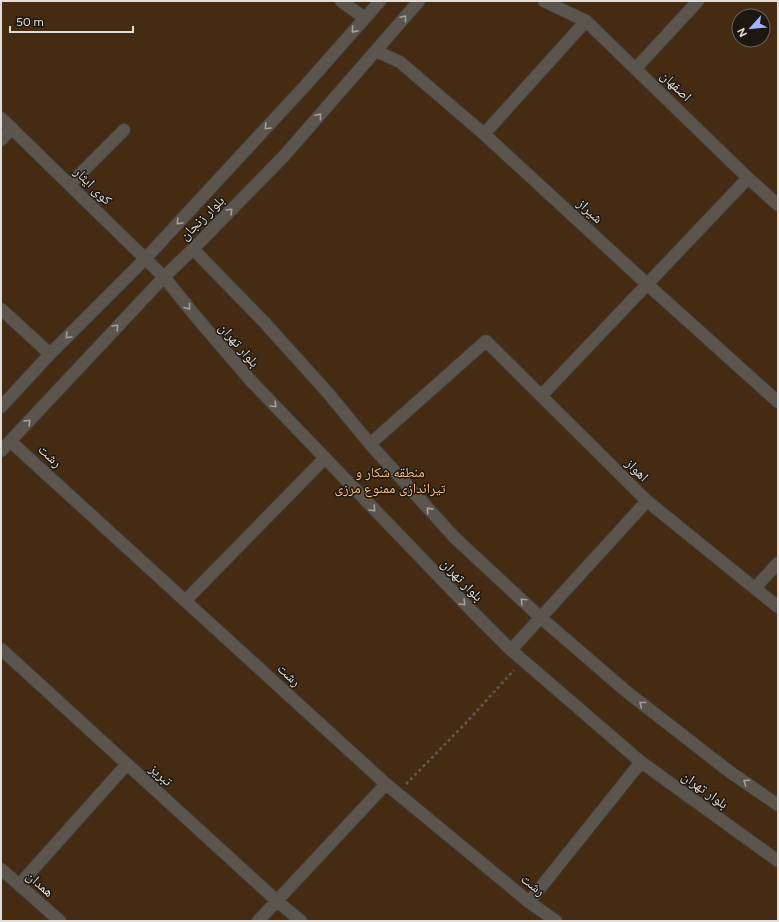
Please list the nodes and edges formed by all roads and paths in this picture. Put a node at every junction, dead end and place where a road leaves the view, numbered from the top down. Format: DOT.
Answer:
graph roads {
  1 [pos="341,1"];
  2 [pos="380,1"];
  3 [pos="418,1"];
  4 [pos="544,1"];
  5 [pos="698,1"];
  6 [pos="365,18"];
  7 [pos="586,21"];
  8 [pos="376,51"];
  9 [pos="636,68"];
  10 [pos="1,118"];
  11 [pos="12,128"];
  12 [pos="124,130"];
  13 [pos="484,134"];
  14 [pos="1,140"];
  15 [pos="748,178"];
  16 [pos="70,184"];
  17 [pos="778,205"];
  18 [pos="193,249"];
  19 [pos="145,259"];
  20 [pos="164,277"];
  21 [pos="648,285"];
  22 [pos="1,309"];
  23 [pos="50,354"];
  24 [pos="541,396"];
  25 [pos="778,402"];
  26 [pos="1,407"];
  27 [pos="10,441"];
  28 [pos="370,444"];
  29 [pos="1,451"];
  30 [pos="325,458"];
  31 [pos="647,501"];
  32 [pos="778,563"];
  33 [pos="756,588"];
  34 [pos="186,600"];
  35 [pos="778,607"];
  36 [pos="540,617"];
  37 [pos="1,650"];
  38 [pos="511,650"];
  39 [pos="522,660"];
  40 [pos="641,762"];
  41 [pos="127,764"];
  42 [pos="386,784"];
  43 [pos="397,793"];
  44 [pos="778,805"];
  45 [pos="778,861"];
  46 [pos="1,869"];
  47 [pos="19,885"];
  48 [pos="277,901"];
  49 [pos="529,902"];
  50 [pos="60,921"];
  51 [pos="258,921"];
  52 [pos="301,921"];
  53 [pos="556,921"];
  1 -- 6 [label="street"];
  2 -- 6 [label="street, بلوار زنجان"];
  8 -- 3 [label="street, بلوار زنجان, one-way"];
  4 -- 7 [label="street, اصفهان"];
  5 -- 9 [label="street"];
  6 -- 19 [label="street, بلوار زنجان, one-way"];
  7 -- 9 [label="street, اصفهان"];
  7 -- 13 [label="street"];
  8 -- 13 [label="street, شیراز"];
  18 -- 8 [label="street, بلوار زنجان, one-way"];
  9 -- 15 [label="street, اصفهان"];
  10 -- 11 [label="street, کوی ایثار"];
  11 -- 14 [label="street"];
  11 -- 16 [label="street, کوی ایثار"];
  12 -- 16 [label="street"];
  13 -- 21 [label="street, شیراز"];
  15 -- 17 [label="street, اصفهان"];
  15 -- 21 [label="street"];
  16 -- 19 [label="street, کوی ایثار"];
  18 -- 20 [label="street, بلوار زنجان"];
  18 -- 28 [label="street, بلوار تهران"];
  19 -- 20 [label="street, کوی ایثار"];
  19 -- 23 [label="street, بلوار زنجان, one-way"];
  27 -- 20 [label="street, بلوار زنجان, one-way"];
  20 -- 30 [label="street, بلوار تهران, one-way"];
  21 -- 24 [label="street"];
  21 -- 25 [label="street, شیراز"];
  22 -- 23 [label="street"];
  23 -- 26 [label="street, بلوار زنجان"];
  24 -- 28 [label="street, اهواز"];
  24 -- 31 [label="street, اهواز"];
  27 -- 29 [label="street, بلوار زنجان"];
  27 -- 34 [label="street, رشت"];
  36 -- 28 [label="street, بلوار تهران, one-way"];
  30 -- 34 [label="street"];
  30 -- 38 [label="street, بلوار تهران, one-way"];
  31 -- 33 [label="street, اهواز"];
  31 -- 36 [label="street"];
  32 -- 33 [label="street"];
  33 -- 35 [label="street, اهواز"];
  34 -- 42 [label="street, رشت"];
  36 -- 38 [label="street"];
  44 -- 36 [label="street, بلوار تهران, one-way"];
  37 -- 41 [label="street, تبریز"];
  38 -- 39 [label="street, بلوار تهران"];
  39 -- 40 [label="street, بلوار تهران"];
  39 -- 43 [label="path"];
  40 -- 45 [label="street, بلوار تهران"];
  40 -- 49 [label="street"];
  41 -- 47 [label="street"];
  41 -- 48 [label="street, تبریز"];
  42 -- 43 [label="street, رشت"];
  42 -- 48 [label="street"];
  43 -- 49 [label="street, رشت"];
  46 -- 47 [label="street, همدان"];
  47 -- 50 [label="street, همدان"];
  48 -- 51 [label="street"];
  48 -- 52 [label="street, تبریز"];
  49 -- 53 [label="street, رشت"];
}
